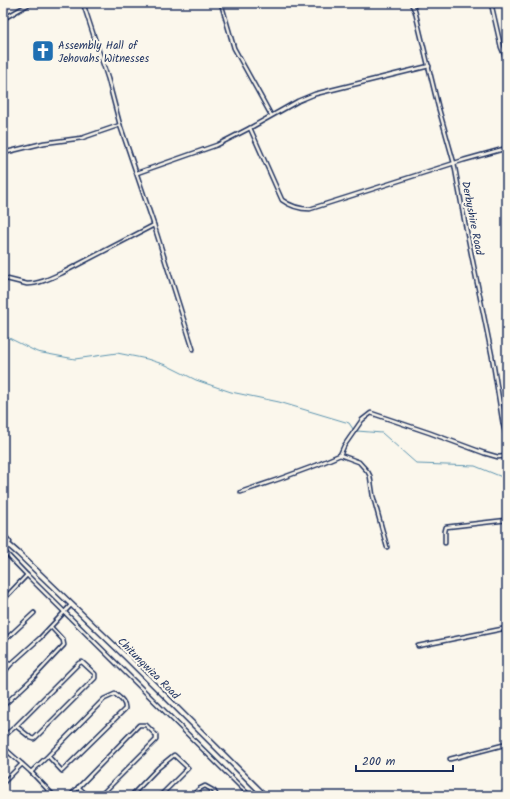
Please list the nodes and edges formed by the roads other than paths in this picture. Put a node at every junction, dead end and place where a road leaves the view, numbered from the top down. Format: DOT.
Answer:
graph roads {
  1 [pos="32,3"];
  2 [pos="84,3"];
  3 [pos="221,3"];
  4 [pos="421,3"];
  5 [pos="491,3"];
  6 [pos="412,4"];
  7 [pos="3,19"];
  8 [pos="506,58"];
  9 [pos="429,66"];
  10 [pos="271,116"];
  11 [pos="120,124"];
  12 [pos="250,128"];
  13 [pos="507,148"];
  14 [pos="3,153"];
  15 [pos="454,163"];
  16 [pos="137,173"];
  17 [pos="154,225"];
  18 [pos="3,278"];
  19 [pos="193,348"];
  20 [pos="507,439"];
  21 [pos="340,455"];
  22 [pos="507,456"];
  23 [pos="241,492"];
  24 [pos="507,520"];
  25 [pos="3,535"];
  26 [pos="3,540"];
  27 [pos="445,543"];
  28 [pos="387,547"];
  29 [pos="3,550"];
  30 [pos="18,553"];
  31 [pos="27,575"];
  32 [pos="3,600"];
  33 [pos="71,604"];
  34 [pos="64,612"];
  35 [pos="34,613"];
  36 [pos="51,627"];
  37 [pos="507,628"];
  38 [pos="3,642"];
  39 [pos="418,646"];
  40 [pos="3,658"];
  41 [pos="10,665"];
  42 [pos="3,674"];
  43 [pos="3,706"];
  44 [pos="16,726"];
  45 [pos="3,737"];
  46 [pos="507,744"];
  47 [pos="3,747"];
  48 [pos="6,750"];
  49 [pos="3,754"];
  50 [pos="48,756"];
  51 [pos="450,759"];
  52 [pos="22,764"];
  53 [pos="31,772"];
  54 [pos="3,783"];
  55 [pos="78,787"];
  56 [pos="260,791"];
  57 [pos="54,796"];
  58 [pos="70,796"];
  59 [pos="88,796"];
  60 [pos="100,796"];
  61 [pos="130,796"];
  62 [pos="160,796"];
  63 [pos="192,796"];
  64 [pos="217,796"];
  65 [pos="250,796"];
  66 [pos="255,796"];
  67 [pos="265,796"];
  1 -- 7 [label="street"];
  2 -- 11 [label="street"];
  3 -- 10 [label="street"];
  4 -- 6 [label="street"];
  5 -- 8 [label="street"];
  6 -- 9 [label="street, Derbyshire Road"];
  9 -- 10 [label="street"];
  9 -- 15 [label="street, Derbyshire Road"];
  10 -- 12 [label="street"];
  11 -- 14 [label="street"];
  11 -- 16 [label="street"];
  12 -- 15 [label="street"];
  12 -- 16 [label="street"];
  13 -- 15 [label="street"];
  15 -- 20 [label="street, Derbyshire Road"];
  16 -- 17 [label="street"];
  17 -- 18 [label="street"];
  17 -- 19 [label="street"];
  21 -- 22 [label="street"];
  21 -- 23 [label="street"];
  21 -- 28 [label="street"];
  24 -- 27 [label="street"];
  25 -- 30 [label="main road"];
  26 -- 30 [label="main road"];
  29 -- 31 [label="street"];
  30 -- 33 [label="main road, Chitungwiza Road"];
  31 -- 32 [label="street"];
  31 -- 34 [label="street"];
  33 -- 34 [label="street"];
  33 -- 56 [label="main road, Chitungwiza Road"];
  34 -- 36 [label="street"];
  34 -- 65 [label="street"];
  35 -- 38 [label="street"];
  36 -- 41 [label="street"];
  36 -- 43 [label="street"];
  37 -- 39 [label="street"];
  40 -- 41 [label="street"];
  41 -- 42 [label="street"];
  44 -- 44 [label="street"];
  44 -- 45 [label="street"];
  46 -- 51 [label="street"];
  47 -- 48 [label="street"];
  48 -- 49 [label="street"];
  48 -- 52 [label="street"];
  50 -- 50 [label="street"];
  50 -- 53 [label="street"];
  52 -- 53 [label="street"];
  52 -- 54 [label="street"];
  53 -- 57 [label="street"];
  55 -- 58 [label="street"];
  55 -- 59 [label="street"];
  55 -- 60 [label="street"];
  56 -- 66 [label="street"];
  56 -- 67 [label="main road, Chitungwiza Road"];
  61 -- 62 [label="street"];
  63 -- 64 [label="street"];
}
